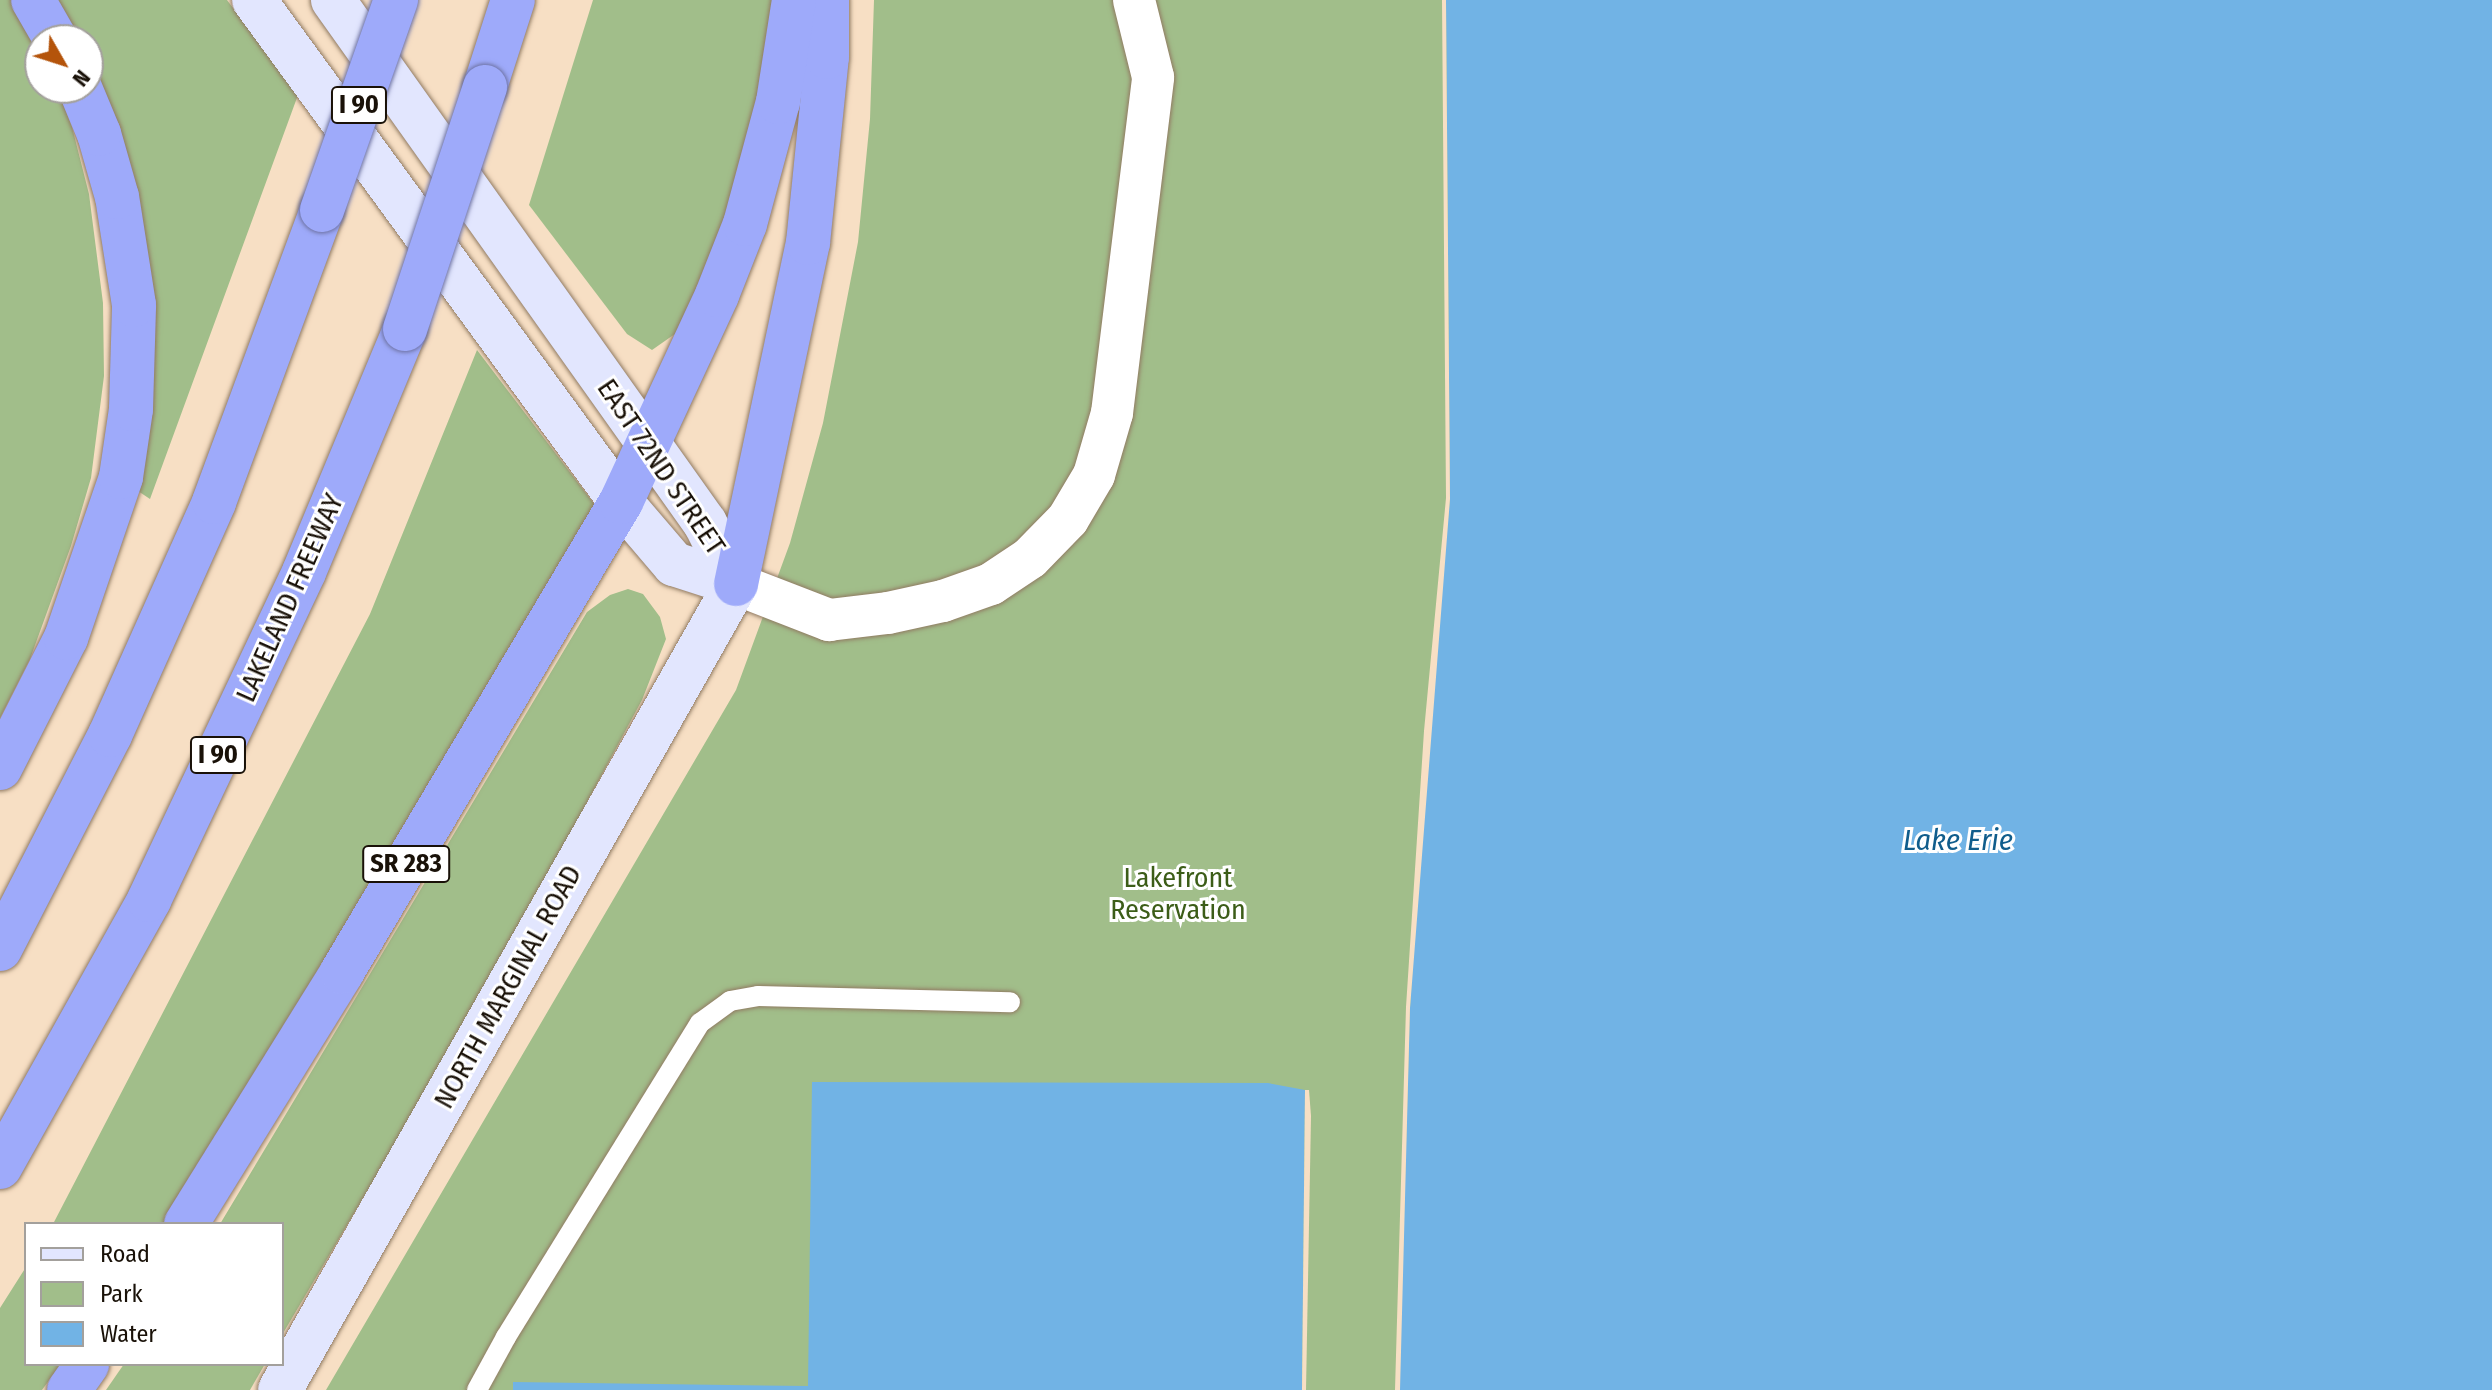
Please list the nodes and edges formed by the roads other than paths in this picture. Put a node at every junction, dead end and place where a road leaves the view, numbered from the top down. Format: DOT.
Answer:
graph roads {
  1 [pos="33,0"];
  2 [pos="254,0"];
  3 [pos="333,0"];
  4 [pos="396,0"];
  5 [pos="513,0"];
  6 [pos="794,0"];
  7 [pos="827,0"];
  8 [pos="1134,0"];
  9 [pos="47,24"];
  10 [pos="87,104"];
  11 [pos="646,444"];
  12 [pos="621,502"];
  13 [pos="736,584"];
  14 [pos="0,768"];
  15 [pos="0,949"];
  16 [pos="1010,1002"];
  17 [pos="0,1167"];
  18 [pos="187,1222"];
  19 [pos="86,1366"];
  20 [pos="69,1390"];
  21 [pos="280,1390"];
  22 [pos="477,1390"];
  1 -- 9 [label="highway"];
  2 -- 12 [label="main road, EAST 72ND STREET"];
  3 -- 11 [label="main road, EAST 72ND STREET"];
  4 -- 15 [label="highway, I 90, bridge"];
  5 -- 17 [label="highway, LAKELAND FREEWAY / I 90, bridge"];
  6 -- 11 [label="highway"];
  7 -- 13 [label="highway"];
  8 -- 13 [label="street"];
  10 -- 14 [label="highway"];
  11 -- 12 [label="highway, SR 283"];
  11 -- 13 [label="main road, EAST 72ND STREET"];
  12 -- 13 [label="main road, EAST 72ND STREET"];
  12 -- 18 [label="highway, SR 283"];
  13 -- 21 [label="main road, NORTH MARGINAL ROAD"];
  16 -- 22 [label="lane"];
  19 -- 20 [label="highway"];
}
